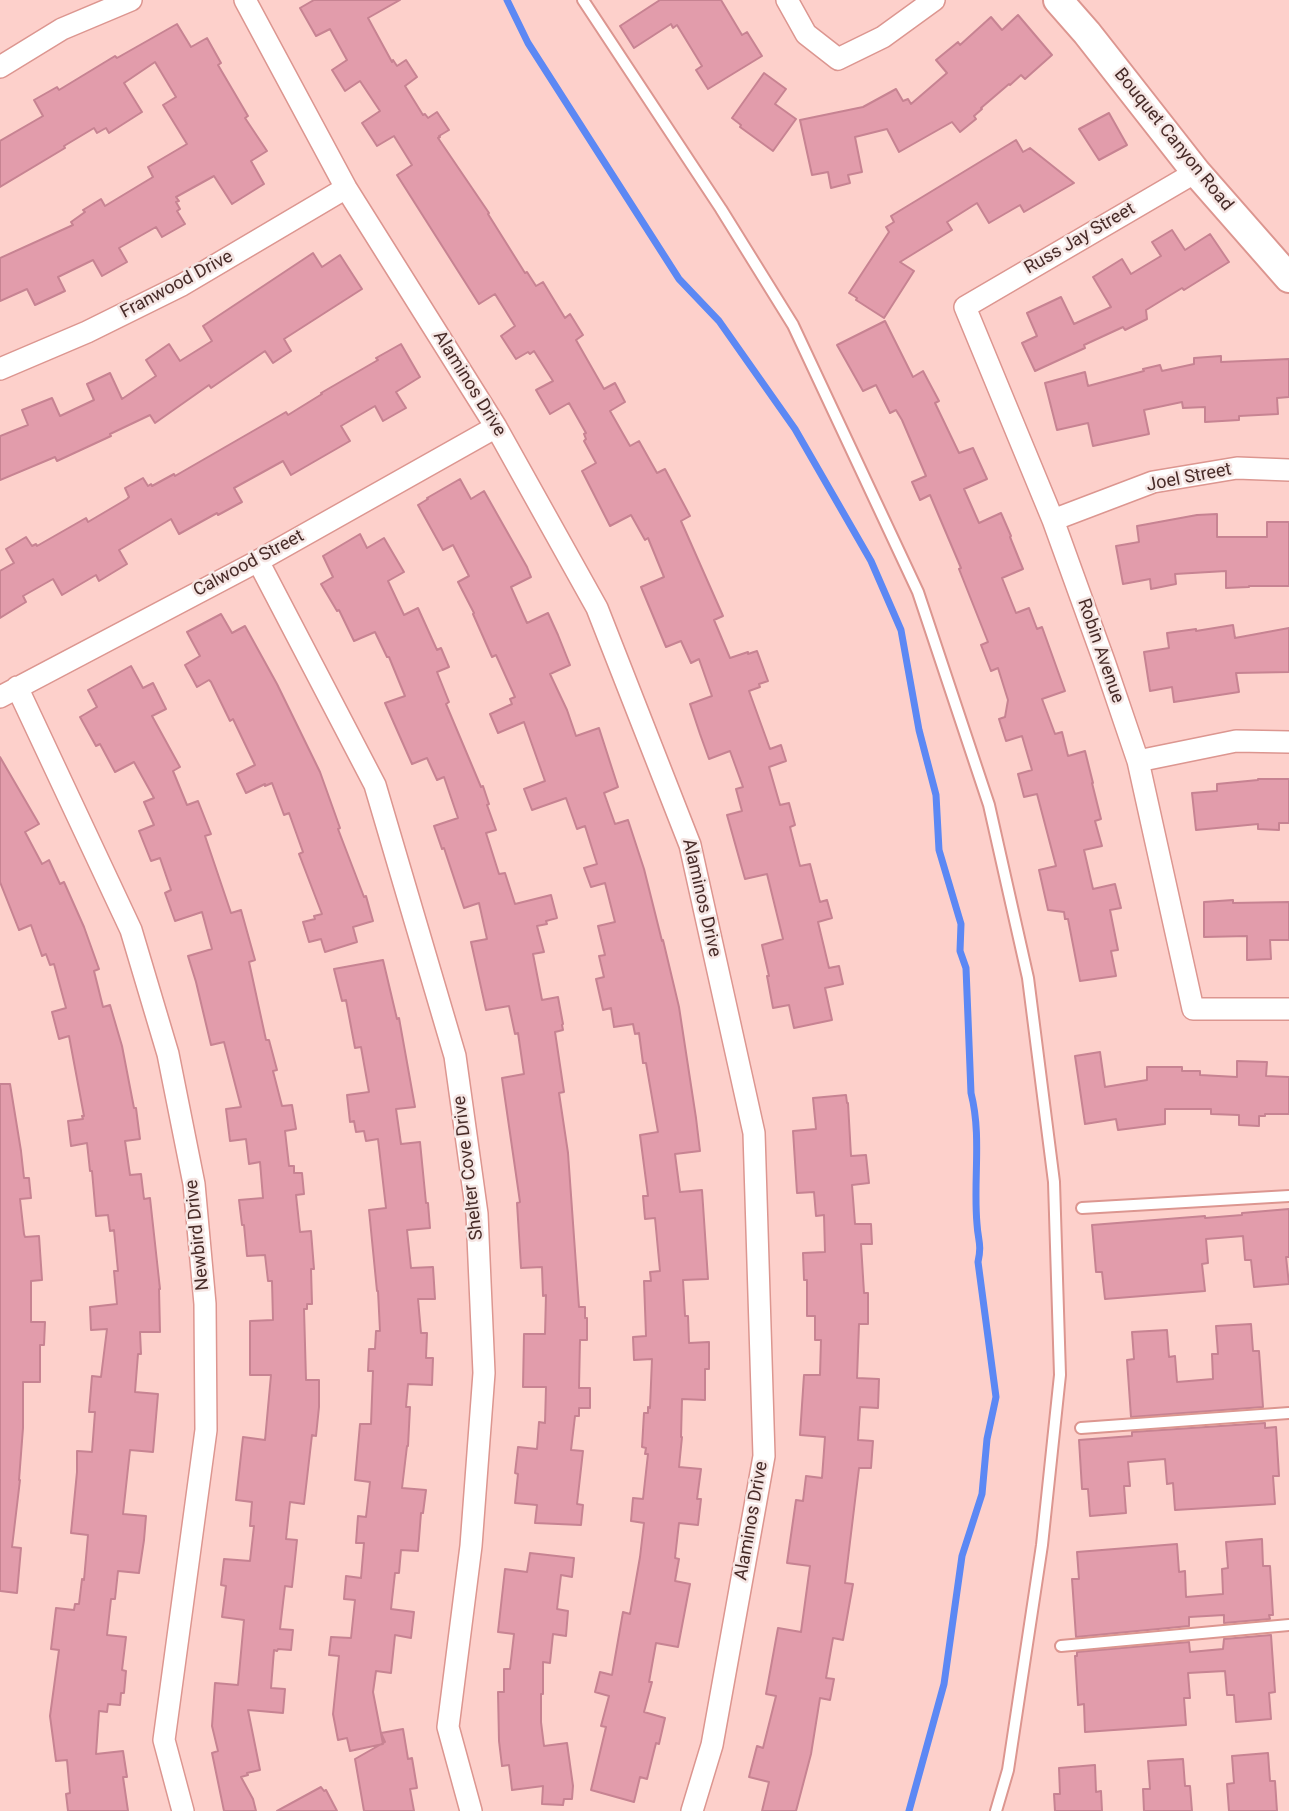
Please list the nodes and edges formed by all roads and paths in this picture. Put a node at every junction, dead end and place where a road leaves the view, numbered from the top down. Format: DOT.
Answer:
graph roads {
  1 [pos="131,0"];
  2 [pos="245,0"];
  3 [pos="583,0"];
  4 [pos="787,0"];
  5 [pos="933,0"];
  6 [pos="1058,0"];
  7 [pos="0,67"];
  8 [pos="1196,172"];
  9 [pos="346,188"];
  10 [pos="1289,278"];
  11 [pos="965,307"];
  12 [pos="0,369"];
  13 [pos="496,427"];
  14 [pos="1289,470"];
  15 [pos="1053,520"];
  16 [pos="258,561"];
  17 [pos="8,692"];
  18 [pos="1289,742"];
  19 [pos="1138,761"];
  20 [pos="1289,1009"];
  21 [pos="1289,1196"];
  22 [pos="1082,1208"];
  23 [pos="1289,1413"];
  24 [pos="1082,1428"];
  25 [pos="1289,1625"];
  26 [pos="1061,1646"];
  27 [pos="183,1811"];
  28 [pos="471,1811"];
  29 [pos="692,1811"];
  30 [pos="996,1811"];
  1 -- 7 [label="street"];
  2 -- 9 [label="street, Alaminos Drive"];
  3 -- 30 [label="lane"];
  4 -- 5 [label="street"];
  6 -- 8 [label="main road, Bouquet Canyon Road"];
  8 -- 10 [label="main road, Bouquet Canyon Road"];
  8 -- 11 [label="street, Russ Jay Street"];
  9 -- 12 [label="street, Franwood Drive"];
  9 -- 13 [label="street, Alaminos Drive"];
  11 -- 15 [label="street, Robin Avenue"];
  13 -- 16 [label="street, Calwood Street"];
  13 -- 29 [label="street, Alaminos Drive"];
  14 -- 15 [label="street, Joel Street"];
  15 -- 19 [label="street, Robin Avenue"];
  16 -- 17 [label="street, Calwood Street"];
  16 -- 28 [label="street, Shelter Cove Drive"];
  17 -- 27 [label="street, Newbird Drive"];
  18 -- 19 [label="street"];
  19 -- 20 [label="street, Robin Avenue"];
  21 -- 22 [label="lane"];
  23 -- 24 [label="lane"];
  25 -- 26 [label="lane"];
}
